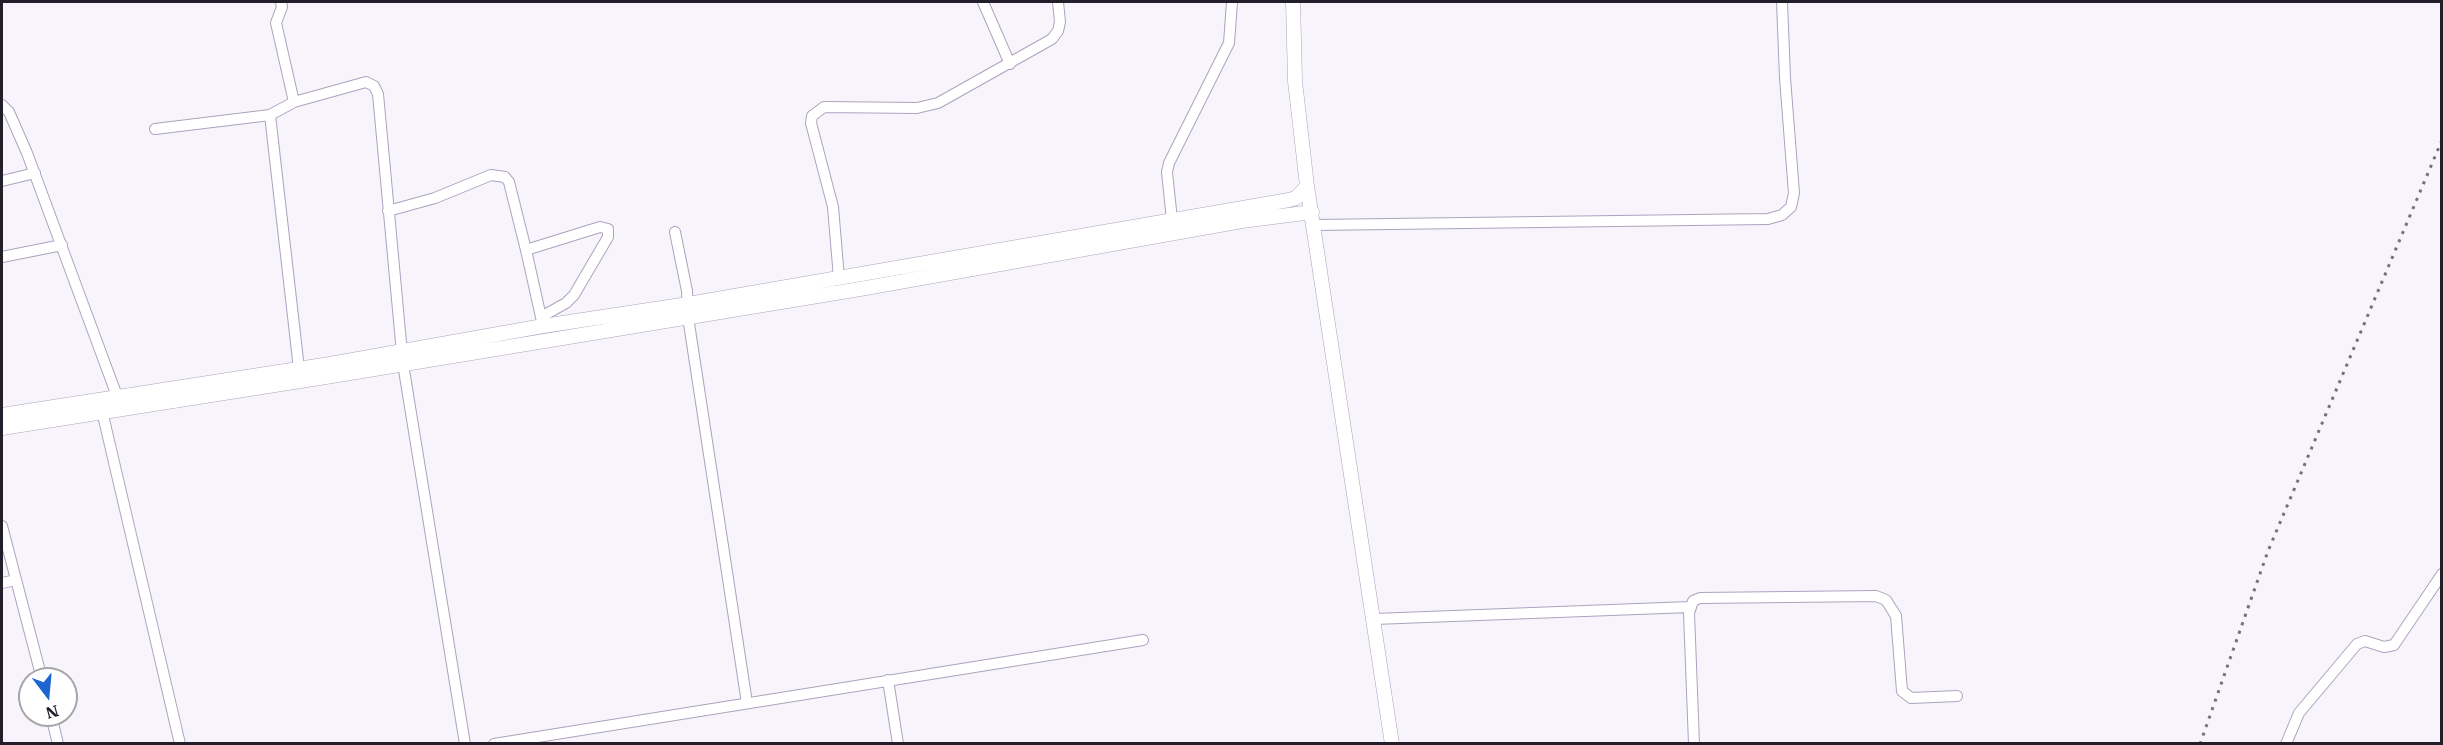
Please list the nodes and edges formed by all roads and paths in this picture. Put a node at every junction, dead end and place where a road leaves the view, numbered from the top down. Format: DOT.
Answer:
graph roads {
  1 [pos="280,2"];
  2 [pos="983,2"];
  3 [pos="1058,2"];
  4 [pos="1232,2"];
  5 [pos="1293,2"];
  6 [pos="1782,2"];
  7 [pos="1010,64"];
  8 [pos="294,102"];
  9 [pos="2,105"];
  10 [pos="270,115"];
  11 [pos="155,129"];
  12 [pos="35,173"];
  13 [pos="2,181"];
  14 [pos="1307,186"];
  15 [pos="388,211"];
  16 [pos="1313,219"];
  17 [pos="1172,220"];
  18 [pos="675,232"];
  19 [pos="62,245"];
  20 [pos="526,250"];
  21 [pos="2,257"];
  22 [pos="839,278"];
  23 [pos="688,310"];
  24 [pos="542,321"];
  25 [pos="403,357"];
  26 [pos="299,369"];
  27 [pos="117,396"];
  28 [pos="102,411"];
  29 [pos="2,415"];
  30 [pos="2,428"];
  31 [pos="2,526"];
  32 [pos="2442,574"];
  33 [pos="16,580"];
  34 [pos="2,583"];
  35 [pos="1690,607"];
  36 [pos="1374,619"];
  37 [pos="1143,639"];
  38 [pos="39,667"];
  39 [pos="888,680"];
  40 [pos="1957,696"];
  41 [pos="747,703"];
  42 [pos="54,727"];
  43 [pos="58,744"];
  44 [pos="180,744"];
  45 [pos="465,744"];
  46 [pos="494,744"];
  47 [pos="898,744"];
  48 [pos="1392,744"];
  49 [pos="1694,744"];
  50 [pos="2286,744"];
  1 -- 8 [label="street"];
  2 -- 7 [label="street"];
  3 -- 7 [label="street"];
  4 -- 17 [label="street"];
  5 -- 14 [label="street"];
  6 -- 16 [label="street"];
  7 -- 22 [label="street"];
  8 -- 10 [label="street"];
  8 -- 15 [label="street"];
  9 -- 12 [label="street"];
  10 -- 11 [label="street"];
  10 -- 26 [label="street"];
  12 -- 13 [label="street"];
  12 -- 19 [label="street"];
  14 -- 16 [label="street"];
  14 -- 17 [label="street"];
  15 -- 20 [label="street"];
  15 -- 25 [label="street"];
  16 -- 23 [label="street"];
  16 -- 36 [label="street"];
  17 -- 22 [label="street"];
  18 -- 23 [label="street"];
  19 -- 21 [label="street"];
  19 -- 27 [label="street"];
  20 -- 24 [label="street"];
  20 -- 24 [label="street"];
  22 -- 23 [label="street"];
  23 -- 24 [label="street"];
  23 -- 25 [label="street"];
  23 -- 41 [label="street"];
  24 -- 25 [label="street"];
  25 -- 26 [label="street"];
  25 -- 28 [label="street"];
  25 -- 45 [label="street"];
  26 -- 27 [label="street"];
  27 -- 29 [label="street"];
  28 -- 30 [label="street"];
  28 -- 44 [label="street"];
  31 -- 33 [label="street"];
  32 -- 50 [label="street"];
  33 -- 34 [label="street"];
  33 -- 38 [label="street"];
  35 -- 36 [label="street"];
  35 -- 40 [label="street"];
  35 -- 49 [label="street"];
  36 -- 48 [label="street"];
  37 -- 39 [label="street"];
  39 -- 41 [label="street"];
  39 -- 47 [label="street"];
  41 -- 46 [label="street"];
  42 -- 43 [label="street"];
}
